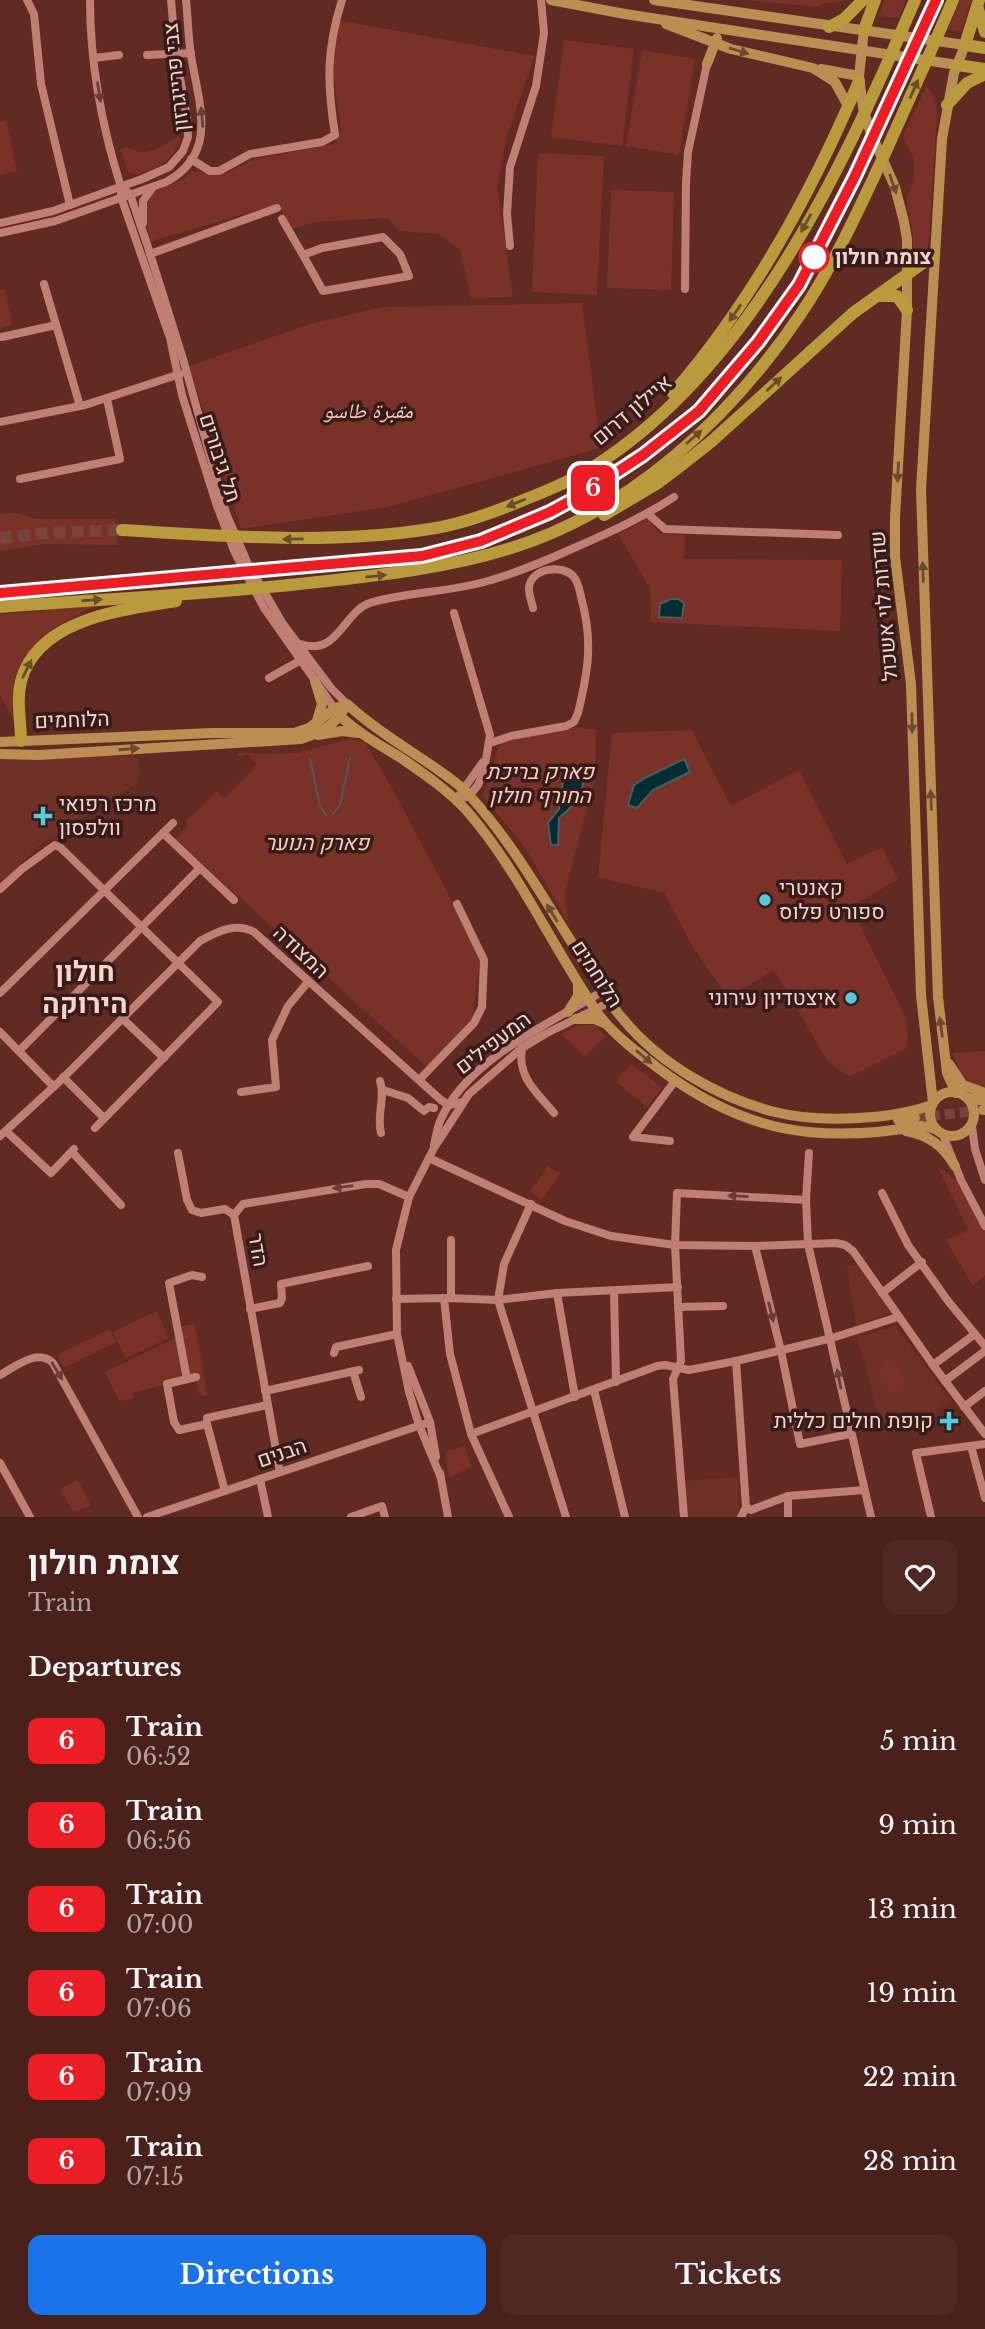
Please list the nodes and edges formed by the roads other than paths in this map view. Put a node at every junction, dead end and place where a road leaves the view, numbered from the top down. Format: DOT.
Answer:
graph roads {
  1 [pos="27,0"];
  2 [pos="90,0"];
  3 [pos="171,0"];
  4 [pos="186,0"];
  5 [pos="341,0"];
  6 [pos="541,0"];
  7 [pos="551,0"];
  8 [pos="654,0"];
  9 [pos="863,0"];
  10 [pos="875,0"];
  11 [pos="915,0"];
  12 [pos="953,0"];
  13 [pos="979,1"];
  14 [pos="653,18"];
  15 [pos="829,27"];
  16 [pos="726,30"];
  17 [pos="864,30"];
  18 [pos="985,32"];
  19 [pos="691,35"];
  20 [pos="715,43"];
  21 [pos="965,45"];
  22 [pos="985,48"];
  23 [pos="861,49"];
  24 [pos="191,53"];
  25 [pos="119,55"];
  26 [pos="147,55"];
  27 [pos="176,55"];
  28 [pos="94,58"];
  29 [pos="707,64"];
  30 [pos="957,65"];
  31 [pos="813,68"];
  32 [pos="985,71"];
  33 [pos="859,78"];
  34 [pos="947,105"];
  35 [pos="848,106"];
  36 [pos="191,159"];
  37 [pos="154,186"];
  38 [pos="121,187"];
  39 [pos="125,195"];
  40 [pos="70,205"];
  41 [pos="277,208"];
  42 [pos="282,219"];
  43 [pos="0,223"];
  44 [pos="0,233"];
  45 [pos="510,246"];
  46 [pos="149,250"];
  47 [pos="303,255"];
  48 [pos="934,256"];
  49 [pos="908,274"];
  50 [pos="44,284"];
  51 [pos="685,289"];
  52 [pos="873,296"];
  53 [pos="907,310"];
  54 [pos="56,326"];
  55 [pos="2,337"];
  56 [pos="182,374"];
  57 [pos="107,398"];
  58 [pos="80,406"];
  59 [pos="0,422"];
  60 [pos="578,475"];
  61 [pos="20,479"];
  62 [pos="674,497"];
  63 [pos="648,514"];
  64 [pos="122,530"];
  65 [pos="838,535"];
  66 [pos="512,548"];
  67 [pos="260,588"];
  68 [pos="0,607"];
  69 [pos="268,608"];
  70 [pos="533,608"];
  71 [pos="454,613"];
  72 [pos="327,642"];
  73 [pos="300,645"];
  74 [pos="301,660"];
  75 [pos="315,668"];
  76 [pos="269,678"];
  77 [pos="315,681"];
  78 [pos="347,704"];
  79 [pos="337,713"];
  80 [pos="317,723"];
  81 [pos="360,733"];
  82 [pos="301,738"];
  83 [pos="21,741"];
  84 [pos="0,742"];
  85 [pos="490,743"];
  86 [pos="4,754"];
  87 [pos="466,792"];
  88 [pos="456,801"];
  89 [pos="173,823"];
  90 [pos="163,833"];
  91 [pos="200,868"];
  92 [pos="0,889"];
  93 [pos="103,891"];
  94 [pos="234,900"];
  95 [pos="457,904"];
  96 [pos="142,926"];
  97 [pos="180,964"];
  98 [pos="577,979"];
  99 [pos="308,982"];
  100 [pos="603,991"];
  101 [pos="0,993"];
  102 [pos="589,999"];
  103 [pos="610,1002"];
  104 [pos="596,1009"];
  105 [pos="572,1016"];
  106 [pos="123,1019"];
  107 [pos="607,1024"];
  108 [pos="0,1032"];
  109 [pos="522,1048"];
  110 [pos="19,1051"];
  111 [pos="945,1057"];
  112 [pos="164,1058"];
  113 [pos="63,1077"];
  114 [pos="420,1079"];
  115 [pos="675,1081"];
  116 [pos="53,1086"];
  117 [pos="241,1092"];
  118 [pos="956,1093"];
  119 [pos="985,1093"];
  120 [pos="456,1095"];
  121 [pos="968,1098"];
  122 [pos="463,1102"];
  123 [pos="933,1104"];
  124 [pos="449,1105"];
  125 [pos="433,1108"];
  126 [pos="984,1110"];
  127 [pos="554,1113"];
  128 [pos="778,1116"];
  129 [pos="106,1117"];
  130 [pos="915,1118"];
  131 [pos="972,1125"];
  132 [pos="770,1126"];
  133 [pos="95,1128"];
  134 [pos="899,1129"];
  135 [pos="939,1132"];
  136 [pos="381,1133"];
  137 [pos="3,1134"];
  138 [pos="670,1141"];
  139 [pos="433,1148"];
  140 [pos="178,1153"];
  141 [pos="809,1153"];
  142 [pos="429,1158"];
  143 [pos="955,1166"];
  144 [pos="985,1181"];
  145 [pos="883,1193"];
  146 [pos="409,1197"];
  147 [pos="806,1200"];
  148 [pos="531,1204"];
  149 [pos="121,1205"];
  150 [pos="234,1215"];
  151 [pos="985,1226"];
  152 [pos="451,1240"];
  153 [pos="808,1244"];
  154 [pos="675,1245"];
  155 [pos="755,1246"];
  156 [pos="922,1262"];
  157 [pos="368,1266"];
  158 [pos="202,1277"];
  159 [pos="678,1287"];
  160 [pos="614,1291"];
  161 [pos="557,1293"];
  162 [pos="882,1293"];
  163 [pos="447,1298"];
  164 [pos="396,1300"];
  165 [pos="498,1300"];
  166 [pos="723,1306"];
  167 [pos="678,1307"];
  168 [pos="250,1309"];
  169 [pos="898,1317"];
  170 [pos="397,1334"];
  171 [pos="975,1334"];
  172 [pos="832,1338"];
  173 [pos="399,1344"];
  174 [pos="985,1349"];
  175 [pos="781,1351"];
  176 [pos="334,1353"];
  177 [pos="736,1361"];
  178 [pos="933,1365"];
  179 [pos="677,1367"];
  180 [pos="0,1375"];
  181 [pos="945,1381"];
  182 [pos="615,1382"];
  183 [pos="594,1390"];
  184 [pos="265,1391"];
  185 [pos="985,1391"];
  186 [pos="361,1397"];
  187 [pos="575,1397"];
  188 [pos="267,1405"];
  189 [pos="964,1407"];
  190 [pos="533,1412"];
  191 [pos="207,1421"];
  192 [pos="430,1422"];
  193 [pos="419,1425"];
  194 [pos="471,1434"];
  195 [pos="850,1434"];
  196 [pos="985,1434"];
  197 [pos="985,1444"];
  198 [pos="971,1446"];
  199 [pos="0,1463"];
  200 [pos="280,1472"];
  201 [pos="440,1478"];
  202 [pos="260,1479"];
  203 [pos="864,1490"];
  204 [pos="225,1491"];
  205 [pos="788,1496"];
  206 [pos="985,1498"];
  207 [pos="746,1507"];
  208 [pos="30,1517"];
  209 [pos="138,1517"];
  210 [pos="146,1517"];
  211 [pos="268,1517"];
  212 [pos="351,1517"];
  213 [pos="385,1517"];
  214 [pos="448,1517"];
  215 [pos="509,1517"];
  216 [pos="566,1517"];
  217 [pos="625,1517"];
  218 [pos="684,1517"];
  219 [pos="741,1517"];
  220 [pos="788,1517"];
  221 [pos="870,1517"];
  222 [pos="931,1517"];
  1 -- 40 [label="street"];
  2 -- 28 [label="street, תל גיבורים"];
  3 -- 27 [label="street, צבי פרייגרזון"];
  4 -- 24 [label="street, צבי פרייגרזון"];
  5 -- 36 [label="street"];
  6 -- 45 [label="street"];
  7 -- 14 [label="main road"];
  8 -- 15 [label="main road"];
  9 -- 15 [label="highway"];
  10 -- 17 [label="highway"];
  11 -- 60 [label="highway, איילון דרום, one-way"];
  66 -- 12 [label="highway, one-way"];
  13 -- 18 [label="highway"];
  13 -- 21 [label="highway"];
  14 -- 16 [label="main road"];
  14 -- 19 [label="main road"];
  15 -- 17 [label="main road"];
  16 -- 20 [label="main road"];
  16 -- 23 [label="main road"];
  17 -- 21 [label="main road"];
  17 -- 23 [label="main road, שדרות לוי אשכול"];
  19 -- 20 [label="main road"];
  19 -- 29 [label="main road"];
  20 -- 29 [label="main road"];
  20 -- 31 [label="main road, one-way"];
  21 -- 22 [label="highway"];
  21 -- 30 [label="main road, שדרות לוי אשכול"];
  23 -- 30 [label="main road"];
  23 -- 33 [label="main road, שדרות לוי אשכול"];
  24 -- 27 [label="street"];
  36 -- 24 [label="street, צבי פרייגרזון, one-way"];
  25 -- 28 [label="street"];
  26 -- 27 [label="street"];
  27 -- 38 [label="street, צבי פרייגרזון"];
  28 -- 38 [label="street, תל גיבורים, one-way"];
  29 -- 51 [label="street"];
  30 -- 32 [label="highway"];
  30 -- 34 [label="main road, שדרות לוי אשכול"];
  31 -- 33 [label="main road"];
  31 -- 35 [label="main road"];
  32 -- 34 [label="highway"];
  33 -- 35 [label="highway"];
  33 -- 49 [label="main road, שדרות לוי אשכול, one-way"];
  34 -- 48 [label="main road, שדרות לוי אשכול"];
  35 -- 60 [label="highway, one-way"];
  36 -- 37 [label="street, צבי פרייגרזון"];
  37 -- 39 [label="street, צבי פרייגרזון"];
  37 -- 46 [label="street"];
  38 -- 39 [label="street, תל גיבורים"];
  38 -- 40 [label="street, צבי פרייגרזון"];
  39 -- 44 [label="street, צבי פרייגרזון"];
  39 -- 46 [label="street, תל גיבורים"];
  39 -- 56 [label="street, תל גיבורים"];
  40 -- 43 [label="street, צבי פרייגרזון"];
  41 -- 46 [label="street"];
  42 -- 47 [label="street"];
  46 -- 56 [label="street, תל גיבורים"];
  47 -- 47 [label="street"];
  48 -- 49 [label="highway"];
  111 -- 48 [label="main road, שדרות לוי אשכול, one-way"];
  49 -- 52 [label="highway"];
  49 -- 53 [label="main road, שדרות לוי אשכול"];
  50 -- 54 [label="street"];
  52 -- 53 [label="highway"];
  66 -- 52 [label="highway, one-way"];
  53 -- 123 [label="main road, שדרות לוי אשכול, one-way"];
  54 -- 55 [label="street"];
  54 -- 58 [label="street"];
  56 -- 57 [label="street"];
  56 -- 69 [label="street, תל גיבורים"];
  57 -- 58 [label="street"];
  57 -- 61 [label="street"];
  58 -- 59 [label="street"];
  60 -- 64 [label="highway, איילון דרום, one-way"];
  62 -- 63 [label="street"];
  63 -- 65 [label="street"];
  63 -- 72 [label="street"];
  67 -- 66 [label="highway, one-way"];
  68 -- 67 [label="highway, one-way"];
  83 -- 67 [label="highway, one-way"];
  69 -- 73 [label="street, תל גיבורים"];
  69 -- 74 [label="street, תל גיבורים"];
  70 -- 85 [label="street"];
  71 -- 85 [label="street"];
  72 -- 73 [label="street"];
  72 -- 75 [label="street"];
  73 -- 75 [label="street, תל גיבורים"];
  74 -- 76 [label="street"];
  74 -- 77 [label="street, תל גיבורים"];
  75 -- 78 [label="street, תל גיבורים"];
  77 -- 79 [label="street, תל גיבורים"];
  77 -- 80 [label="main road"];
  78 -- 79 [label="main road, הלוחמים"];
  78 -- 87 [label="main road, הלוחמים"];
  79 -- 80 [label="main road, הלוחמים"];
  79 -- 81 [label="main road, הלוחמים"];
  79 -- 82 [label="main road, הלוחמים"];
  80 -- 83 [label="main road, הלוחמים"];
  81 -- 82 [label="main road"];
  81 -- 88 [label="main road, הלוחמים"];
  86 -- 82 [label="main road, הלוחמים, one-way"];
  83 -- 84 [label="main road, הלוחמים"];
  83 -- 86 [label="main road"];
  85 -- 87 [label="street"];
  87 -- 88 [label="street"];
  100 -- 87 [label="main road, הלוחמים, one-way"];
  88 -- 98 [label="main road, הלוחמים"];
  89 -- 90 [label="street"];
  90 -- 91 [label="street"];
  90 -- 93 [label="street"];
  91 -- 94 [label="street"];
  91 -- 96 [label="street"];
  92 -- 93 [label="street"];
  93 -- 96 [label="street"];
  93 -- 101 [label="street"];
  95 -- 114 [label="street"];
  96 -- 97 [label="street"];
  96 -- 110 [label="street"];
  97 -- 99 [label="street, המצודה"];
  97 -- 106 [label="street, המצודה"];
  97 -- 112 [label="street"];
  98 -- 102 [label="main road, הלוחמים"];
  98 -- 105 [label="main road"];
  99 -- 114 [label="street, המצודה"];
  99 -- 117 [label="street"];
  100 -- 102 [label="street, המעפילים"];
  100 -- 103 [label="main road, הלוחמים"];
  102 -- 104 [label="main road, הלוחמים"];
  102 -- 105 [label="street, המעפילים"];
  103 -- 104 [label="street, המעפילים"];
  103 -- 128 [label="main road, הלוחמים"];
  104 -- 105 [label="street, המעפילים"];
  104 -- 107 [label="main road, הלוחמים"];
  105 -- 107 [label="main road"];
  105 -- 109 [label="street, המעפילים"];
  105 -- 120 [label="street, המעפילים"];
  106 -- 112 [label="street"];
  106 -- 113 [label="street, המצודה"];
  107 -- 115 [label="main road, הלוחמים, one-way"];
  108 -- 110 [label="street"];
  109 -- 122 [label="street, המעפילים"];
  109 -- 127 [label="street"];
  110 -- 116 [label="street"];
  111 -- 118 [label="main road, שדרות לוי אשכול"];
  111 -- 119 [label="main road"];
  112 -- 129 [label="street"];
  113 -- 116 [label="street, המצודה"];
  113 -- 129 [label="street"];
  114 -- 120 [label="street, המצודה"];
  114 -- 124 [label="street, המצודה"];
  115 -- 132 [label="main road, הלוחמים"];
  115 -- 138 [label="street"];
  116 -- 137 [label="street, המצודה"];
  118 -- 121 [label="main road"];
  118 -- 123 [label="main road"];
  120 -- 124 [label="street, המעפילים"];
  121 -- 126 [label="main road"];
  121 -- 131 [label="main road"];
  122 -- 124 [label="street"];
  122 -- 139 [label="street, המעפילים"];
  123 -- 128 [label="main road, הלוחמים"];
  123 -- 135 [label="main road"];
  124 -- 139 [label="street, המעפילים"];
  125 -- 136 [label="street"];
  126 -- 131 [label="main road"];
  128 -- 130 [label="main road"];
  128 -- 132 [label="main road"];
  129 -- 133 [label="street"];
  131 -- 135 [label="main road"];
  131 -- 144 [label="street"];
  132 -- 134 [label="main road, הלוחמים"];
  134 -- 135 [label="main road, הלוחמים"];
  134 -- 143 [label="main road"];
  135 -- 143 [label="street"];
  137 -- 149 [label="street"];
  139 -- 142 [label="street, המעפילים"];
  140 -- 150 [label="street"];
  141 -- 147 [label="street"];
  142 -- 146 [label="street, המעפילים"];
  142 -- 148 [label="street"];
  143 -- 151 [label="street"];
  145 -- 156 [label="street"];
  146 -- 150 [label="street, הדר, one-way"];
  146 -- 164 [label="street, המעפילים"];
  147 -- 153 [label="street"];
  147 -- 154 [label="street, one-way"];
  148 -- 154 [label="street"];
  148 -- 165 [label="street"];
  150 -- 168 [label="street, הדר"];
  152 -- 163 [label="street"];
  153 -- 155 [label="street"];
  153 -- 162 [label="street"];
  153 -- 172 [label="street"];
  154 -- 155 [label="street"];
  154 -- 159 [label="street"];
  155 -- 175 [label="street, one-way"];
  156 -- 162 [label="street"];
  156 -- 171 [label="street"];
  157 -- 168 [label="street"];
  158 -- 191 [label="street"];
  159 -- 160 [label="street"];
  159 -- 167 [label="street"];
  160 -- 161 [label="street"];
  160 -- 182 [label="street"];
  161 -- 165 [label="street"];
  161 -- 187 [label="street"];
  162 -- 169 [label="street"];
  163 -- 164 [label="street"];
  163 -- 165 [label="street"];
  163 -- 194 [label="street"];
  164 -- 170 [label="street, המעפילים"];
  165 -- 190 [label="street"];
  166 -- 167 [label="street"];
  167 -- 179 [label="street"];
  168 -- 184 [label="street, הדר"];
  169 -- 172 [label="street"];
  169 -- 178 [label="street"];
  170 -- 173 [label="street, המעפילים"];
  170 -- 176 [label="street"];
  171 -- 174 [label="street"];
  171 -- 178 [label="street"];
  172 -- 175 [label="street"];
  195 -- 172 [label="street, one-way"];
  173 -- 192 [label="street, המעפילים"];
  173 -- 193 [label="street, המעפילים"];
  174 -- 181 [label="street"];
  175 -- 177 [label="street"];
  175 -- 195 [label="street"];
  177 -- 179 [label="street"];
  177 -- 207 [label="street"];
  178 -- 181 [label="street"];
  179 -- 182 [label="street"];
  179 -- 218 [label="street"];
  180 -- 209 [label="street, one-way"];
  181 -- 189 [label="street"];
  182 -- 183 [label="street"];
  183 -- 187 [label="street"];
  183 -- 217 [label="street"];
  184 -- 186 [label="street"];
  184 -- 188 [label="street, הדר"];
  185 -- 189 [label="street"];
  187 -- 190 [label="street"];
  188 -- 191 [label="street"];
  188 -- 200 [label="street, הדר"];
  189 -- 196 [label="street"];
  190 -- 194 [label="street"];
  190 -- 216 [label="street"];
  191 -- 204 [label="street"];
  192 -- 193 [label="street, הבנים"];
  192 -- 201 [label="street, המעפילים"];
  193 -- 200 [label="street, הבנים"];
  193 -- 201 [label="street, המעפילים"];
  194 -- 215 [label="street"];
  195 -- 203 [label="street"];
  197 -- 198 [label="street"];
  198 -- 206 [label="street"];
  198 -- 222 [label="street"];
  199 -- 208 [label="street"];
  200 -- 202 [label="street, הבנים"];
  201 -- 214 [label="street, המעפילים"];
  202 -- 204 [label="street, הבנים"];
  202 -- 211 [label="street"];
  203 -- 205 [label="street"];
  203 -- 221 [label="street"];
  204 -- 210 [label="street, הבנים"];
  205 -- 207 [label="street"];
  205 -- 220 [label="street"];
  207 -- 219 [label="street"];
  212 -- 213 [label="street"];
}
